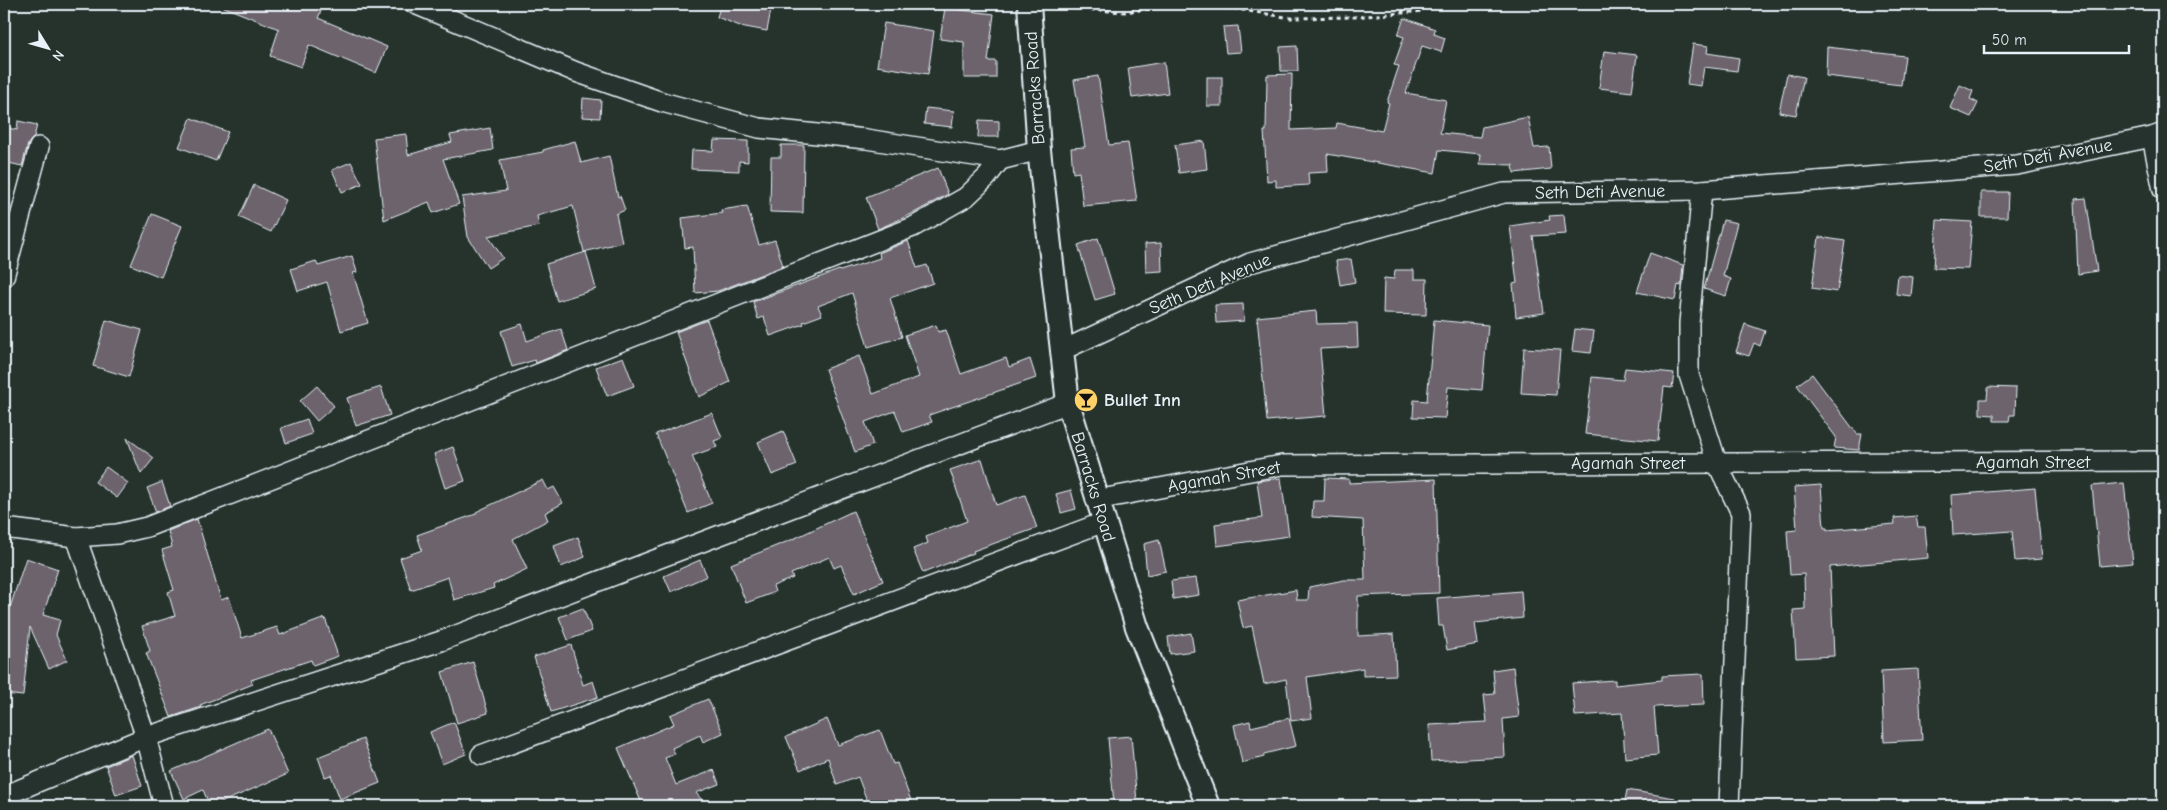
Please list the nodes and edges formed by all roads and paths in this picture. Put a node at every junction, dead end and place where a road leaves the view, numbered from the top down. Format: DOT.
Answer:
graph roads {
  1 [pos="414,4"];
  2 [pos="1029,4"];
  3 [pos="1406,4"];
  4 [pos="1424,11"];
  5 [pos="1402,13"];
  6 [pos="2158,135"];
  7 [pos="39,147"];
  8 [pos="1039,150"];
  9 [pos="1000,160"];
  10 [pos="1702,190"];
  11 [pos="2163,190"];
  12 [pos="4,277"];
  13 [pos="1062,351"];
  14 [pos="1068,403"];
  15 [pos="2163,461"];
  16 [pos="1716,463"];
  17 [pos="1096,500"];
  18 [pos="1104,522"];
  19 [pos="4,528"];
  20 [pos="76,537"];
  21 [pos="146,738"];
  22 [pos="481,755"];
  23 [pos="4,796"];
  24 [pos="164,806"];
  25 [pos="1208,806"];
  26 [pos="1729,806"];
  1 -- 9 [label="street"];
  2 -- 5 [label="path"];
  2 -- 8 [label="street, Barracks Road"];
  3 -- 5 [label="path"];
  4 -- 5 [label="path"];
  6 -- 10 [label="street, Seth Deti Avenue"];
  6 -- 11 [label="street"];
  7 -- 12 [label="street"];
  8 -- 9 [label="street"];
  8 -- 13 [label="street, Barracks Road"];
  9 -- 20 [label="street"];
  10 -- 13 [label="street, Seth Deti Avenue"];
  10 -- 16 [label="street"];
  13 -- 14 [label="street, Barracks Road"];
  14 -- 17 [label="street, Barracks Road"];
  14 -- 21 [label="street"];
  15 -- 16 [label="street, Agamah Street"];
  16 -- 17 [label="street, Agamah Street"];
  16 -- 26 [label="street"];
  17 -- 18 [label="street, Barracks Road"];
  18 -- 22 [label="street"];
  18 -- 25 [label="street, Barracks Road"];
  19 -- 20 [label="street"];
  20 -- 21 [label="street"];
  21 -- 23 [label="street"];
  21 -- 24 [label="street"];
}
